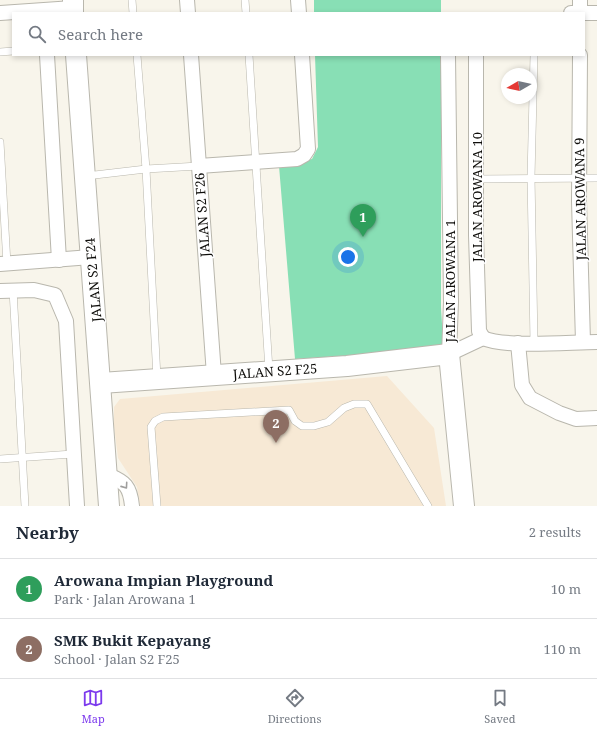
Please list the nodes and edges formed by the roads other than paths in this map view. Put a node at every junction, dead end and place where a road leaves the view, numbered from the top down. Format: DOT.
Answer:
graph roads {
  1 [pos="132,0"];
  2 [pos="187,0"];
  3 [pos="245,0"];
  4 [pos="298,0"];
  5 [pos="580,0"];
  6 [pos="73,7"];
  7 [pos="44,8"];
  8 [pos="133,12"];
  9 [pos="188,12"];
  10 [pos="246,12"];
  11 [pos="299,12"];
  12 [pos="580,12"];
  13 [pos="0,13"];
  14 [pos="585,13"];
  15 [pos="597,13"];
  16 [pos="12,51"];
  17 [pos="0,52"];
  18 [pos="46,56"];
  19 [pos="76,56"];
  20 [pos="137,56"];
  21 [pos="191,56"];
  22 [pos="249,56"];
  23 [pos="302,56"];
  24 [pos="448,56"];
  25 [pos="476,56"];
  26 [pos="534,56"];
  27 [pos="580,56"];
  28 [pos="0,142"];
  29 [pos="256,162"];
  30 [pos="199,166"];
  31 [pos="146,169"];
  32 [pos="85,176"];
  33 [pos="532,177"];
  34 [pos="579,178"];
  35 [pos="597,178"];
  36 [pos="477,179"];
  37 [pos="91,257"];
  38 [pos="59,260"];
  39 [pos="3,264"];
  40 [pos="7,290"];
  41 [pos="483,338"];
  42 [pos="534,342"];
  43 [pos="590,342"];
  44 [pos="518,343"];
  45 [pos="449,354"];
  46 [pos="269,372"];
  47 [pos="214,375"];
  48 [pos="157,378"];
  49 [pos="101,383"];
  50 [pos="597,418"];
  51 [pos="73,454"];
  52 [pos="23,458"];
  53 [pos="0,459"];
  54 [pos="108,474"];
  55 [pos="25,506"];
  56 [pos="77,506"];
  57 [pos="109,506"];
  58 [pos="132,506"];
  59 [pos="158,506"];
  60 [pos="428,506"];
  61 [pos="464,506"];
  1 -- 8 [label="lane"];
  2 -- 9 [label="street"];
  3 -- 10 [label="lane"];
  4 -- 11 [label="street"];
  5 -- 12 [label="street"];
  6 -- 7 [label="street"];
  7 -- 13 [label="street"];
  14 -- 15 [label="street"];
  16 -- 17 [label="lane"];
  18 -- 38 [label="street"];
  19 -- 32 [label="street, JALAN S2 F24"];
  20 -- 31 [label="lane"];
  21 -- 30 [label="street, JALAN S2 F26"];
  22 -- 29 [label="lane"];
  23 -- 29 [label="street"];
  24 -- 45 [label="street, JALAN AROWANA 1"];
  25 -- 36 [label="street, JALAN AROWANA 10"];
  26 -- 33 [label="lane"];
  27 -- 34 [label="street, JALAN AROWANA 9"];
  28 -- 39 [label="lane"];
  29 -- 30 [label="street"];
  29 -- 46 [label="lane"];
  30 -- 31 [label="lane"];
  30 -- 47 [label="street, JALAN S2 F26"];
  31 -- 32 [label="lane"];
  31 -- 48 [label="lane"];
  32 -- 37 [label="street, JALAN S2 F24"];
  33 -- 34 [label="lane"];
  33 -- 36 [label="lane"];
  33 -- 42 [label="lane"];
  34 -- 35 [label="lane"];
  34 -- 43 [label="street, JALAN AROWANA 9"];
  36 -- 41 [label="street, JALAN AROWANA 10"];
  37 -- 38 [label="street"];
  37 -- 49 [label="street, JALAN S2 F24"];
  38 -- 39 [label="street"];
  40 -- 51 [label="street"];
  40 -- 52 [label="lane"];
  41 -- 44 [label="street"];
  41 -- 45 [label="street"];
  42 -- 43 [label="street"];
  42 -- 44 [label="street"];
  44 -- 50 [label="street"];
  45 -- 46 [label="street, JALAN S2 F25"];
  45 -- 61 [label="street, JALAN AROWANA 1"];
  46 -- 47 [label="street, JALAN S2 F25"];
  47 -- 48 [label="street, JALAN S2 F25"];
  48 -- 49 [label="street, JALAN S2 F25"];
  49 -- 54 [label="street, JALAN S2 F24"];
  51 -- 52 [label="lane"];
  51 -- 56 [label="street"];
  52 -- 53 [label="lane"];
  52 -- 55 [label="lane"];
  54 -- 57 [label="street, JALAN S2 F24"];
  54 -- 58 [label="street, one-way"];
  59 -- 60 [label="lane"];
}
